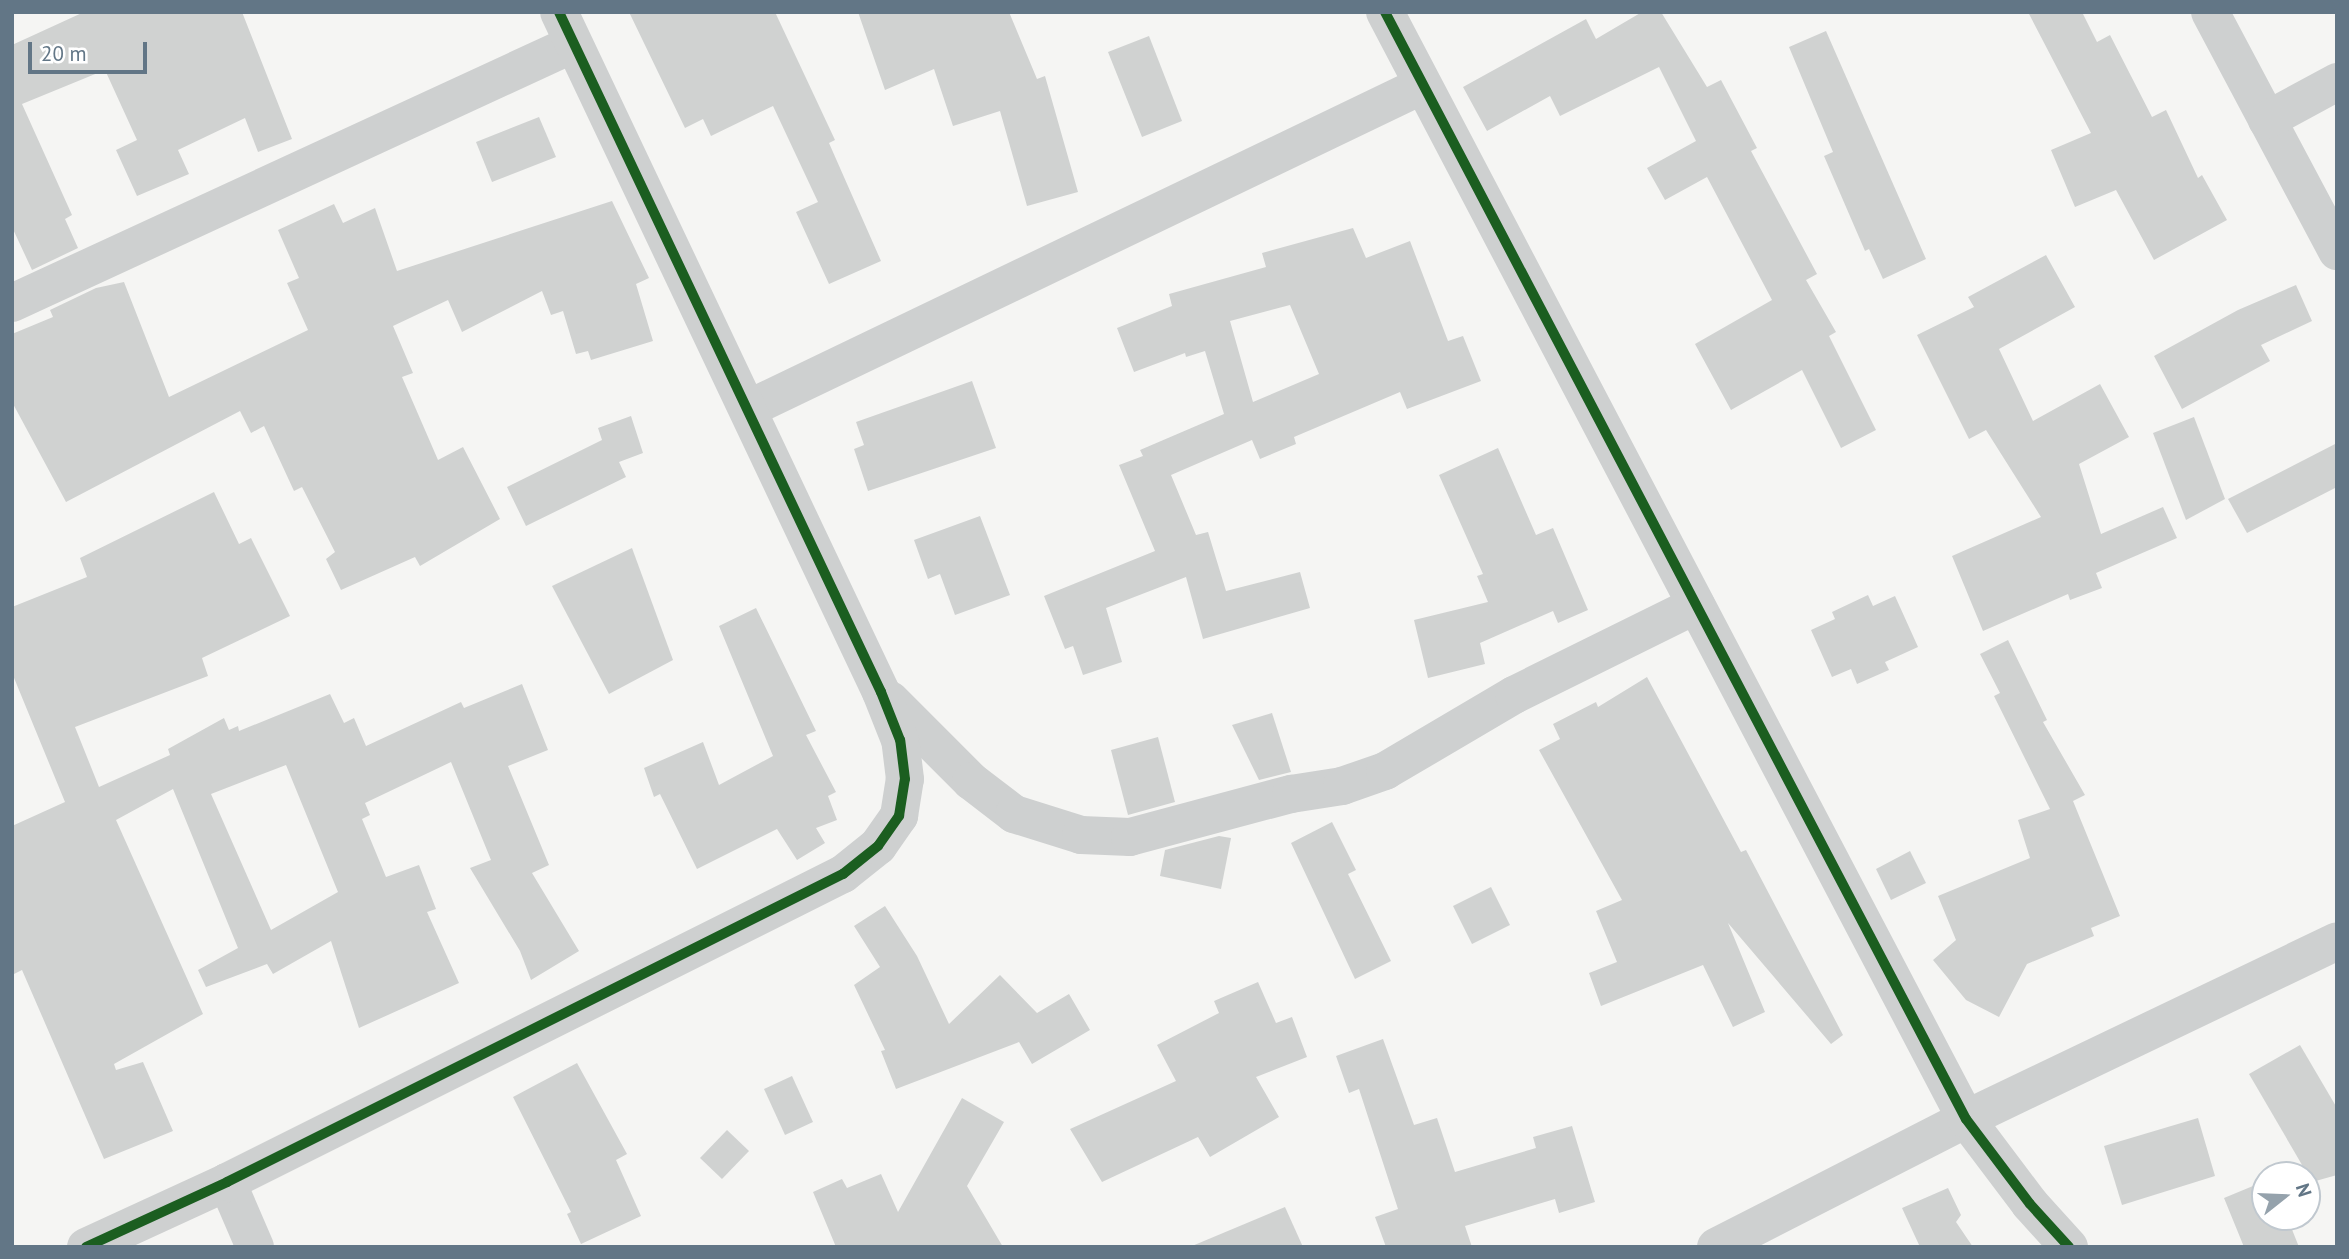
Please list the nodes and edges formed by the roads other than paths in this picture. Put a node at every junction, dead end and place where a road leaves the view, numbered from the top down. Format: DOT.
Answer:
graph roads {
  1 [pos="1385,12"];
  2 [pos="2210,12"];
  3 [pos="566,28"];
  4 [pos="2337,82"];
  5 [pos="1422,86"];
  6 [pos="2267,120"];
  7 [pos="2337,251"];
  8 [pos="12,303"];
  9 [pos="748,409"];
  10 [pos="1696,605"];
  11 [pos="881,692"];
  12 [pos="2337,940"];
  13 [pos="1966,1119"];
  14 [pos="227,1182"];
  15 [pos="86,1247"];
  16 [pos="255,1247"];
  17 [pos="1716,1247"];
  18 [pos="2069,1247"];
  1 -- 5 [label="street"];
  2 -- 6 [label="street"];
  3 -- 8 [label="street"];
  3 -- 9 [label="street"];
  4 -- 6 [label="street"];
  5 -- 9 [label="street"];
  5 -- 10 [label="street"];
  6 -- 7 [label="street"];
  9 -- 11 [label="street"];
  10 -- 11 [label="street"];
  10 -- 13 [label="street"];
  11 -- 14 [label="street"];
  12 -- 13 [label="street"];
  13 -- 17 [label="street"];
  13 -- 18 [label="street"];
  14 -- 15 [label="street"];
  14 -- 16 [label="street"];
}
